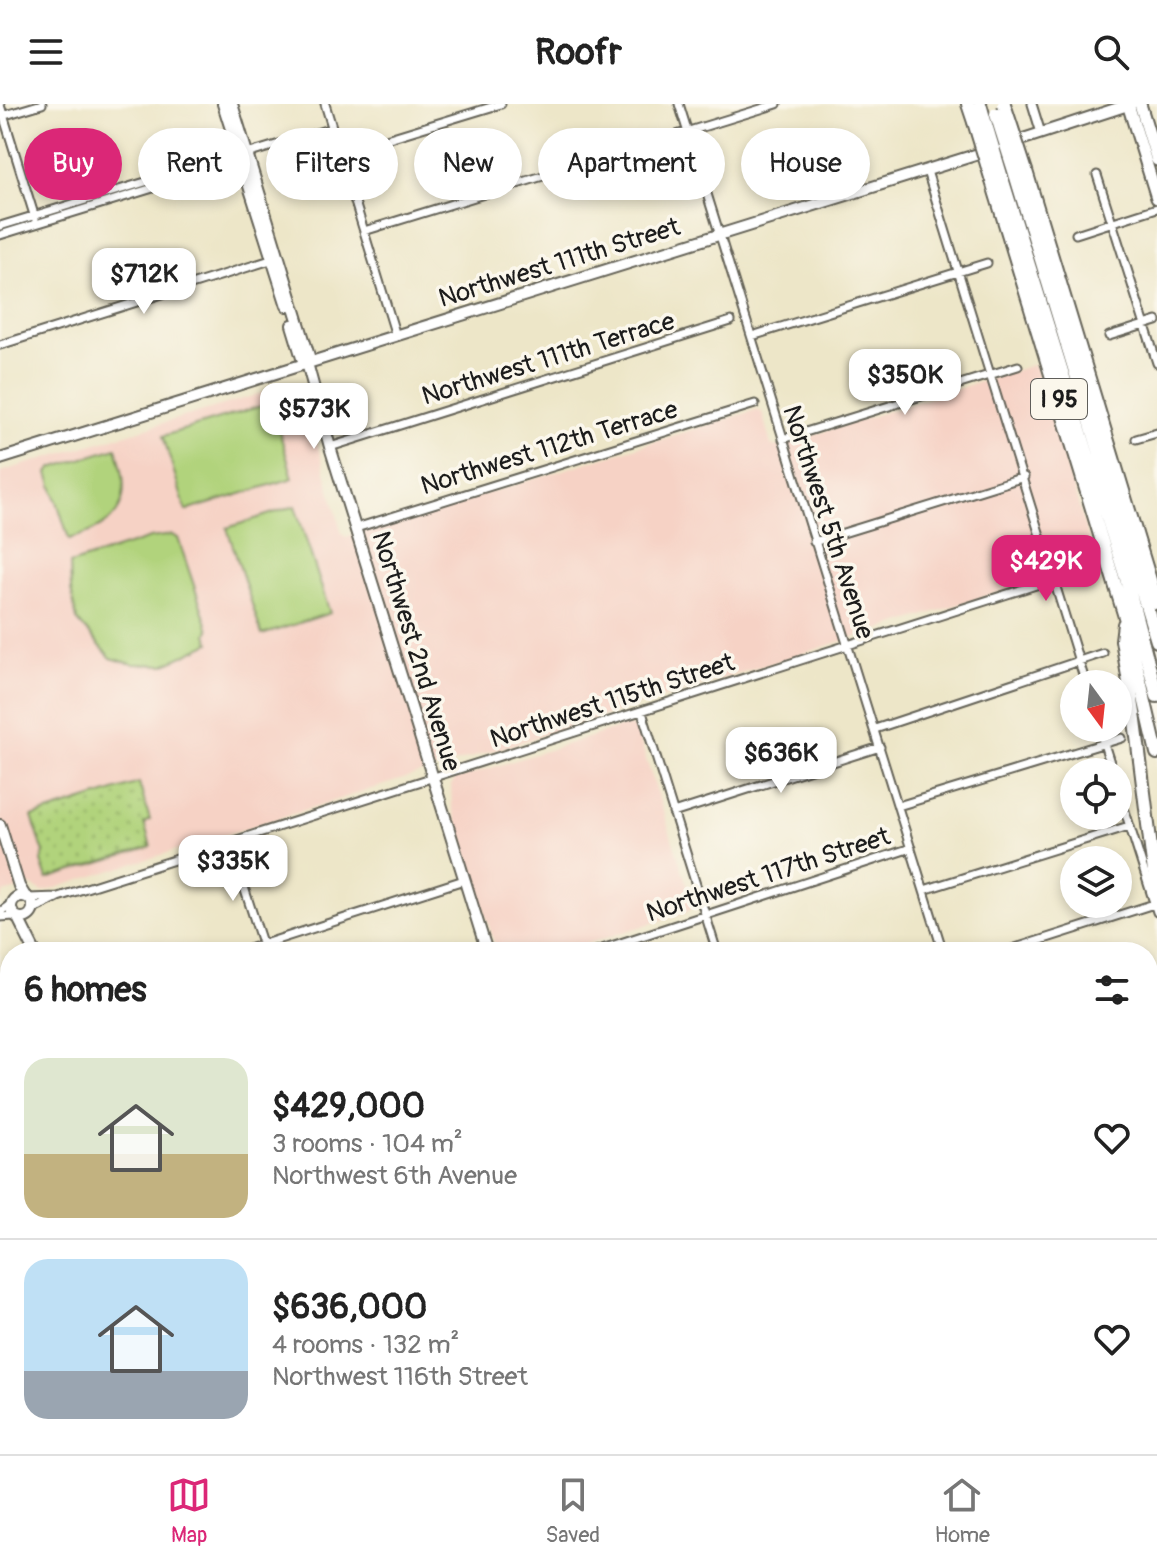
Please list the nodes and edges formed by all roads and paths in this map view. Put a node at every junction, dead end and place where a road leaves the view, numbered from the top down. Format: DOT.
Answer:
graph roads {
  1 [pos="42,104"];
  2 [pos="223,104"];
  3 [pos="232,104"];
  4 [pos="325,104"];
  5 [pos="501,104"];
  6 [pos="679,104"];
  7 [pos="777,104"];
  8 [pos="968,104"];
  9 [pos="980,104"];
  10 [pos="1032,104"];
  11 [pos="1129,104"];
  12 [pos="1140,104"];
  13 [pos="0,105"];
  14 [pos="990,112"];
  15 [pos="2,116"];
  16 [pos="232,128"];
  17 [pos="237,128"];
  18 [pos="332,128"];
  19 [pos="687,128"];
  20 [pos="698,128"];
  21 [pos="1041,133"];
  22 [pos="398,135"];
  23 [pos="1157,160"];
  24 [pos="927,171"];
  25 [pos="1097,175"];
  26 [pos="1009,176"];
  27 [pos="538,177"];
  28 [pos="250,180"];
  29 [pos="138,188"];
  30 [pos="1157,198"];
  31 [pos="354,200"];
  32 [pos="709,200"];
  33 [pos="1157,208"];
  34 [pos="36,220"];
  35 [pos="1114,222"];
  36 [pos="0,226"];
  37 [pos="364,231"];
  38 [pos="720,234"];
  39 [pos="1076,234"];
  40 [pos="0,235"];
  41 [pos="276,259"];
  42 [pos="987,263"];
  43 [pos="958,272"];
  44 [pos="731,321"];
  45 [pos="1157,321"];
  46 [pos="1145,324"];
  47 [pos="396,336"];
  48 [pos="752,336"];
  49 [pos="1109,336"];
  50 [pos="0,345"];
  51 [pos="307,363"];
  52 [pos="1157,363"];
  53 [pos="1018,366"];
  54 [pos="990,375"];
  55 [pos="755,404"];
  56 [pos="1157,433"];
  57 [pos="783,439"];
  58 [pos="1136,439"];
  59 [pos="330,447"];
  60 [pos="0,459"];
  61 [pos="1024,477"];
  62 [pos="1129,508"];
  63 [pos="356,528"];
  64 [pos="814,542"];
  65 [pos="1086,569"];
  66 [pos="1054,577"];
  67 [pos="1157,588"];
  68 [pos="1157,603"];
  69 [pos="1125,617"];
  70 [pos="1157,641"];
  71 [pos="848,647"];
  72 [pos="1103,653"];
  73 [pos="1080,660"];
  74 [pos="1082,670"];
  75 [pos="1157,696"];
  76 [pos="642,712"];
  77 [pos="875,729"];
  78 [pos="1110,742"];
  79 [pos="1104,744"];
  80 [pos="880,747"];
  81 [pos="1157,753"];
  82 [pos="1108,758"];
  83 [pos="433,778"];
  84 [pos="898,806"];
  85 [pos="673,813"];
  86 [pos="0,825"];
  87 [pos="1116,830"];
  88 [pos="1130,830"];
  89 [pos="230,844"];
  90 [pos="0,847"];
  91 [pos="911,848"];
  92 [pos="464,880"];
  93 [pos="924,890"];
  94 [pos="27,897"];
  95 [pos="58,897"];
  96 [pos="1156,904"];
  97 [pos="14,909"];
  98 [pos="31,912"];
  99 [pos="0,914"];
  100 [pos="705,916"];
  101 [pos="30,942"];
  102 [pos="33,942"];
  103 [pos="262,942"];
  104 [pos="282,942"];
  105 [pos="484,942"];
  106 [pos="624,942"];
  107 [pos="714,942"];
  108 [pos="940,942"];
  109 [pos="1035,942"];
  1 -- 15 [label="street"];
  2 -- 16 [label="street, Northwest 2nd Avenue"];
  3 -- 17 [label="street, Northwest 2nd Avenue"];
  4 -- 18 [label="street"];
  5 -- 22 [label="street"];
  6 -- 19 [label="street, Northwest 5th Avenue"];
  7 -- 20 [label="street"];
  8 -- 14 [label="highway, I 95"];
  9 -- 14 [label="highway"];
  10 -- 21 [label="street"];
  11 -- 21 [label="street, Northwest 111th Street"];
  11 -- 30 [label="main road"];
  12 -- 23 [label="main road"];
  13 -- 15 [label="street"];
  14 -- 26 [label="highway, I 95, bridge"];
  14 -- 26 [label="highway, I 95, bridge"];
  15 -- 34 [label="street"];
  21 -- 24 [label="street, Northwest 111th Street"];
  24 -- 38 [label="street, Northwest 111th Street"];
  24 -- 43 [label="street"];
  25 -- 35 [label="street"];
  26 -- 62 [label="highway, I 95"];
  26 -- 69 [label="highway, I 95"];
  26 -- 70 [label="highway"];
  26 -- 75 [label="highway"];
  27 -- 37 [label="street"];
  28 -- 41 [label="street, Northwest 2nd Avenue"];
  29 -- 34 [label="street"];
  31 -- 37 [label="street"];
  32 -- 38 [label="street, Northwest 5th Avenue"];
  33 -- 35 [label="street"];
  34 -- 36 [label="street"];
  34 -- 40 [label="street"];
  35 -- 39 [label="street"];
  35 -- 46 [label="street"];
  37 -- 47 [label="street"];
  38 -- 47 [label="street, Northwest 111th Street"];
  38 -- 48 [label="street, Northwest 5th Avenue"];
  41 -- 50 [label="street"];
  41 -- 51 [label="street, Northwest 2nd Avenue"];
  42 -- 43 [label="street"];
  43 -- 48 [label="street"];
  43 -- 54 [label="street"];
  44 -- 59 [label="street, Northwest 111th Terrace"];
  45 -- 46 [label="street"];
  46 -- 49 [label="street"];
  46 -- 52 [label="street"];
  47 -- 51 [label="street, Northwest 111th Street"];
  48 -- 57 [label="street, Northwest 5th Avenue"];
  51 -- 59 [label="street, Northwest 2nd Avenue"];
  51 -- 60 [label="street, Northwest 111th Street"];
  53 -- 54 [label="street"];
  54 -- 57 [label="street"];
  54 -- 61 [label="street"];
  55 -- 63 [label="street, Northwest 112th Terrace"];
  56 -- 58 [label="street"];
  57 -- 64 [label="street, Northwest 5th Avenue"];
  59 -- 63 [label="street, Northwest 2nd Avenue"];
  61 -- 64 [label="street"];
  61 -- 66 [label="street"];
  62 -- 67 [label="highway"];
  62 -- 68 [label="highway, I 95"];
  63 -- 83 [label="street, Northwest 2nd Avenue"];
  64 -- 71 [label="street, Northwest 5th Avenue"];
  65 -- 66 [label="street, Northwest 115th Street"];
  66 -- 71 [label="street, Northwest 115th Street"];
  66 -- 73 [label="street"];
  69 -- 81 [label="highway, I 95"];
  69 -- 96 [label="highway"];
  71 -- 76 [label="street, Northwest 115th Street"];
  71 -- 77 [label="street, Northwest 5th Avenue"];
  72 -- 73 [label="street"];
  73 -- 74 [label="street"];
  73 -- 77 [label="street"];
  76 -- 83 [label="street, Northwest 115th Street"];
  76 -- 85 [label="street"];
  77 -- 80 [label="street, Northwest 5th Avenue"];
  78 -- 79 [label="street"];
  79 -- 82 [label="street"];
  79 -- 84 [label="street"];
  80 -- 84 [label="street, Northwest 5th Avenue"];
  80 -- 85 [label="street"];
  83 -- 89 [label="street, Northwest 115th Street"];
  83 -- 92 [label="street, Northwest 2nd Avenue"];
  84 -- 91 [label="street, Northwest 5th Avenue"];
  85 -- 100 [label="street"];
  86 -- 94 [label="street"];
  87 -- 93 [label="street"];
  88 -- 96 [label="street"];
  89 -- 95 [label="street, Northwest 115th Street"];
  89 -- 103 [label="street"];
  90 -- 97 [label="street"];
  91 -- 93 [label="street, Northwest 5th Avenue"];
  91 -- 100 [label="street, Northwest 117th Street"];
  92 -- 104 [label="street"];
  92 -- 105 [label="street, Northwest 2nd Avenue"];
  93 -- 108 [label="street, Northwest 5th Avenue"];
  94 -- 95 [label="street"];
  94 -- 97 [label="street"];
  94 -- 98 [label="street"];
  95 -- 98 [label="street"];
  96 -- 109 [label="street"];
  97 -- 98 [label="street"];
  97 -- 99 [label="street"];
  97 -- 101 [label="street"];
  98 -- 102 [label="street"];
  100 -- 106 [label="street, Northwest 117th Street"];
  100 -- 107 [label="street"];
}
